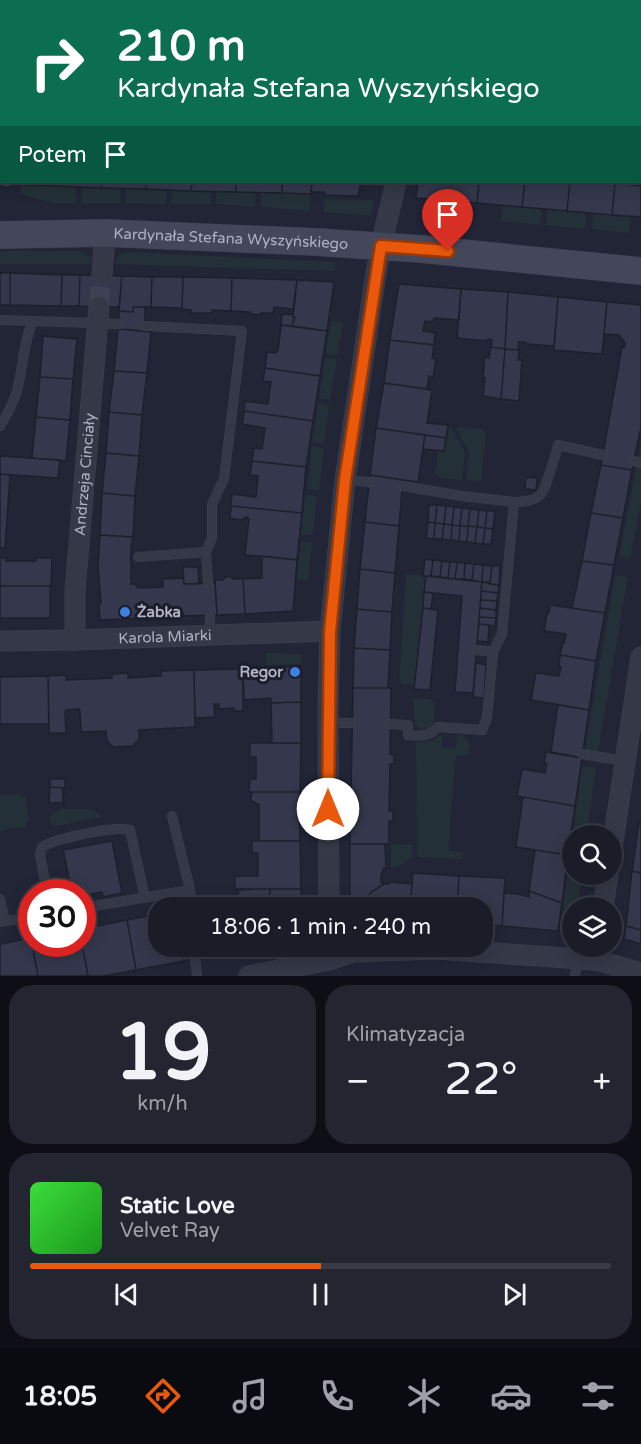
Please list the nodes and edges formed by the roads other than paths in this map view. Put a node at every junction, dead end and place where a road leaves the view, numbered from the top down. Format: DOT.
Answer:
graph roads {
  1 [pos="396,183"];
  2 [pos="105,233"];
  3 [pos="0,235"];
  4 [pos="381,246"];
  5 [pos="641,271"];
  6 [pos="102,275"];
  7 [pos="98,315"];
  8 [pos="0,320"];
  9 [pos="33,321"];
  10 [pos="118,324"];
  11 [pos="144,326"];
  12 [pos="0,426"];
  13 [pos="603,455"];
  14 [pos="345,480"];
  15 [pos="369,482"];
  16 [pos="403,486"];
  17 [pos="514,502"];
  18 [pos="206,552"];
  19 [pos="138,557"];
  20 [pos="208,583"];
  21 [pos="210,615"];
  22 [pos="330,632"];
  23 [pos="210,636"];
  24 [pos="75,640"];
  25 [pos="0,641"];
  26 [pos="477,650"];
  27 [pos="493,652"];
  28 [pos="640,668"];
  29 [pos="328,723"];
  30 [pos="351,723"];
  31 [pos="390,724"];
  32 [pos="582,754"];
  33 [pos="625,761"];
  34 [pos="172,816"];
  35 [pos="615,825"];
  36 [pos="45,879"];
  37 [pos="190,890"];
  38 [pos="191,897"];
  39 [pos="329,897"];
  40 [pos="145,898"];
  41 [pos="0,899"];
  42 [pos="96,906"];
  43 [pos="18,919"];
  44 [pos="2,922"];
  45 [pos="195,957"];
  46 [pos="586,960"];
  47 [pos="328,961"];
  48 [pos="641,973"];
  49 [pos="197,976"];
  50 [pos="249,976"];
  1 -- 4 [label="street"];
  2 -- 3 [label="main road, Kardynała Stefana Wyszyńskiego"];
  2 -- 4 [label="main road, Kardynała Stefana Wyszyńskiego"];
  2 -- 6 [label="street"];
  4 -- 5 [label="main road, Kardynała Stefana Wyszyńskiego"];
  4 -- 14 [label="street"];
  7 -- 9 [label="lane"];
  7 -- 10 [label="lane"];
  7 -- 24 [label="street, Andrzeja Cinciały"];
  8 -- 9 [label="lane"];
  9 -- 12 [label="lane"];
  11 -- 18 [label="lane"];
  13 -- 17 [label="lane"];
  14 -- 15 [label="lane"];
  14 -- 22 [label="street"];
  16 -- 17 [label="lane"];
  17 -- 27 [label="lane"];
  18 -- 19 [label="lane"];
  18 -- 20 [label="lane"];
  21 -- 23 [label="lane"];
  22 -- 23 [label="street, Karola Miarki"];
  22 -- 29 [label="street"];
  23 -- 24 [label="street, Karola Miarki"];
  24 -- 25 [label="street, Karola Miarki"];
  26 -- 27 [label="lane"];
  27 -- 31 [label="lane"];
  28 -- 33 [label="street"];
  29 -- 30 [label="lane"];
  29 -- 39 [label="street"];
  32 -- 33 [label="lane"];
  33 -- 35 [label="street"];
  34 -- 37 [label="lane"];
  36 -- 40 [label="lane"];
  37 -- 38 [label="lane"];
  37 -- 40 [label="lane"];
  40 -- 42 [label="lane"];
  41 -- 44 [label="lane"];
  43 -- 44 [label="lane"];
  45 -- 49 [label="lane"];
  46 -- 47 [label="street"];
  46 -- 48 [label="street"];
  47 -- 50 [label="street"];
}
